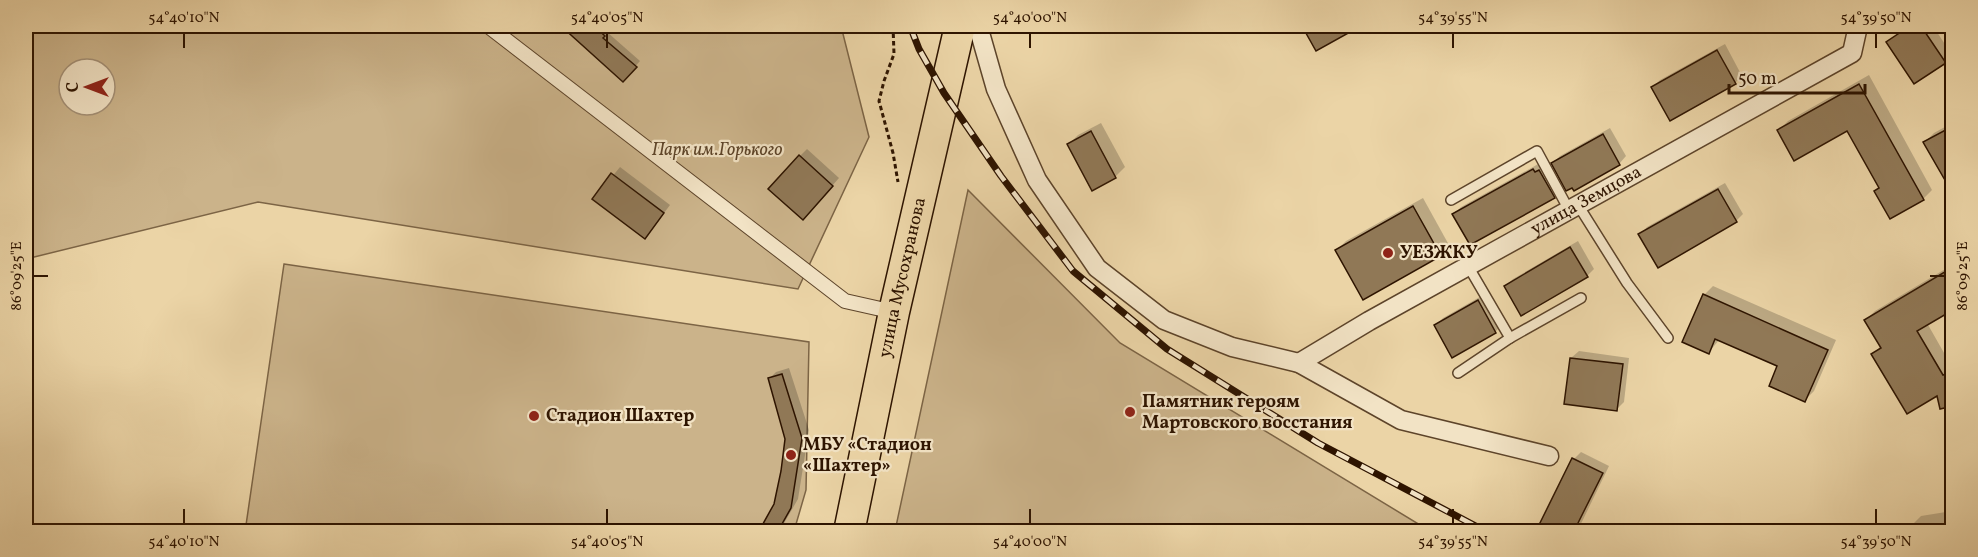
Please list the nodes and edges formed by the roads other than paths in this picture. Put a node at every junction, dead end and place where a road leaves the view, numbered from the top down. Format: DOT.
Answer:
graph roads {
  1 [pos="488,26"];
  2 [pos="960,26"];
  3 [pos="978,26"];
  4 [pos="1858,26"];
  5 [pos="1451,200"];
  6 [pos="1574,207"];
  7 [pos="1468,266"];
  8 [pos="1581,297"];
  9 [pos="894,312"];
  10 [pos="1510,338"];
  11 [pos="1668,338"];
  12 [pos="1299,363"];
  13 [pos="1458,373"];
  14 [pos="1549,456"];
  15 [pos="849,531"];
  1 -- 9 [label="street"];
  2 -- 9 [label="main road, улица Мусохранова"];
  3 -- 12 [label="street"];
  4 -- 6 [label="street, улица Земцова"];
  5 -- 6 [label="lane"];
  6 -- 7 [label="street, улица Земцова"];
  6 -- 11 [label="lane"];
  7 -- 10 [label="lane"];
  7 -- 12 [label="street, улица Земцова"];
  8 -- 10 [label="lane"];
  9 -- 15 [label="main road, улица Мусохранова"];
  10 -- 13 [label="lane"];
  12 -- 14 [label="street"];
}
